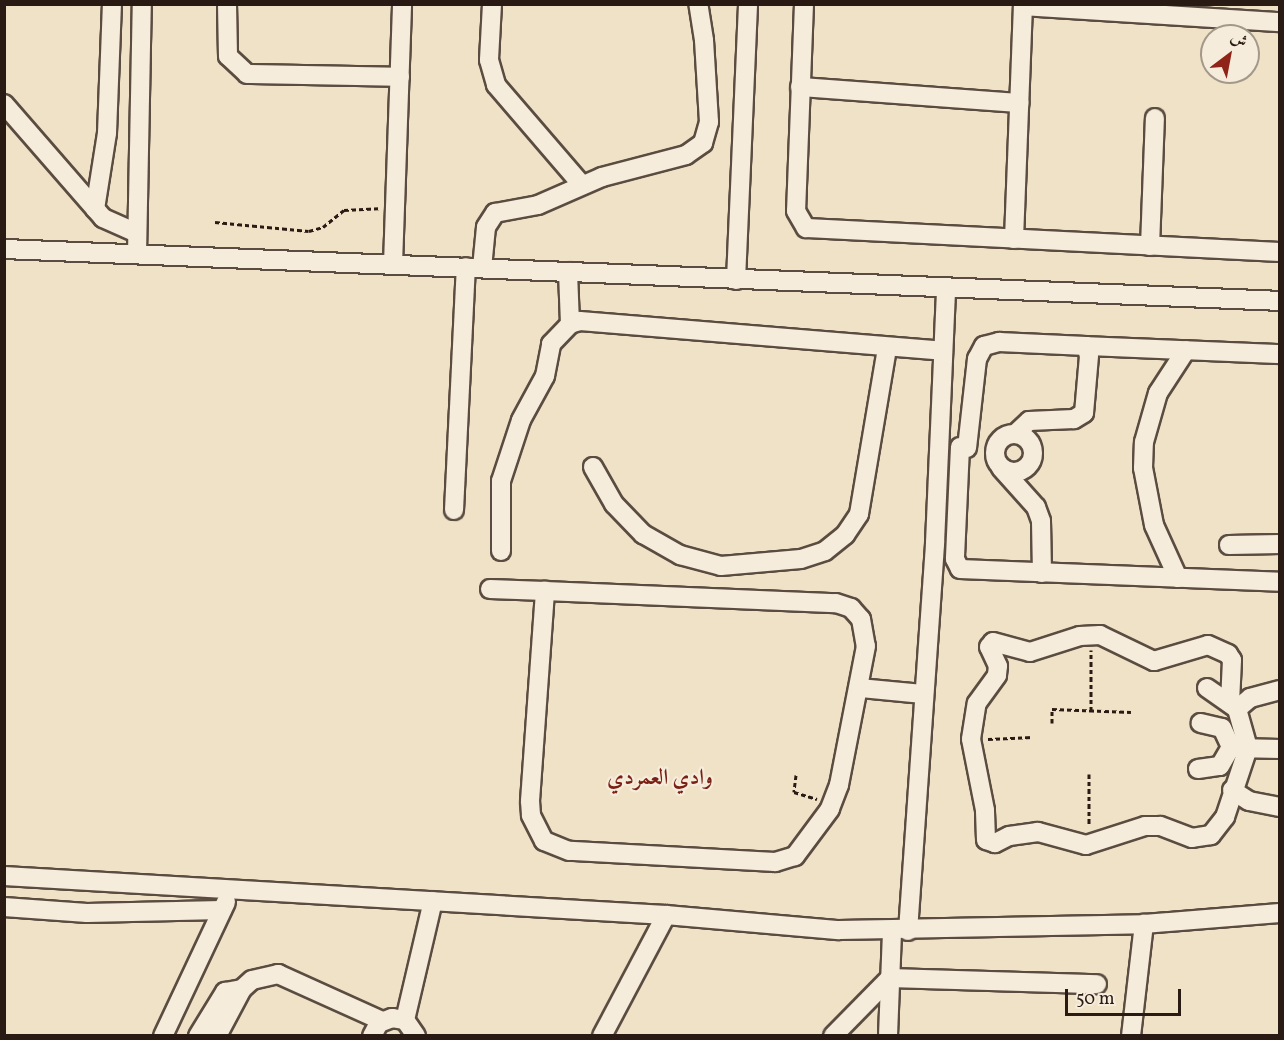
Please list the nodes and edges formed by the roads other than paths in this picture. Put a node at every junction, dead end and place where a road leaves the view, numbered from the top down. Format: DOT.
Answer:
graph roads {
  1 [pos="112,4"];
  2 [pos="142,4"];
  3 [pos="227,4"];
  4 [pos="402,4"];
  5 [pos="492,4"];
  6 [pos="698,4"];
  7 [pos="748,4"];
  8 [pos="804,4"];
  9 [pos="1023,5"];
  10 [pos="1280,22"];
  11 [pos="400,77"];
  12 [pos="800,87"];
  13 [pos="1019,103"];
  14 [pos="4,104"];
  15 [pos="1155,118"];
  16 [pos="582,185"];
  17 [pos="95,209"];
  18 [pos="137,233"];
  19 [pos="1014,239"];
  20 [pos="1150,246"];
  21 [pos="4,249"];
  22 [pos="1280,252"];
  23 [pos="137,254"];
  24 [pos="393,264"];
  25 [pos="474,267"];
  26 [pos="568,272"];
  27 [pos="736,280"];
  28 [pos="946,287"];
  29 [pos="1280,301"];
  30 [pos="570,324"];
  31 [pos="1086,346"];
  32 [pos="887,348"];
  33 [pos="1186,350"];
  34 [pos="943,351"];
  35 [pos="1280,354"];
  36 [pos="1015,434"];
  37 [pos="939,447"];
  38 [pos="963,448"];
  39 [pos="995,449"];
  40 [pos="593,467"];
  41 [pos="1001,468"];
  42 [pos="454,510"];
  43 [pos="1229,544"];
  44 [pos="1280,544"];
  45 [pos="501,551"];
  46 [pos="1042,573"];
  47 [pos="1178,578"];
  48 [pos="1280,582"];
  49 [pos="490,589"];
  50 [pos="545,591"];
  51 [pos="860,688"];
  52 [pos="1207,688"];
  53 [pos="1280,690"];
  54 [pos="922,694"];
  55 [pos="1233,705"];
  56 [pos="1201,723"];
  57 [pos="1240,748"];
  58 [pos="1280,749"];
  59 [pos="1198,768"];
  60 [pos="1232,790"];
  61 [pos="1280,807"];
  62 [pos="4,876"];
  63 [pos="232,889"];
  64 [pos="433,901"];
  65 [pos="4,907"];
  66 [pos="222,910"];
  67 [pos="1280,913"];
  68 [pos="666,915"];
  69 [pos="1144,924"];
  70 [pos="900,931"];
  71 [pos="890,978"];
  72 [pos="1097,984"];
  73 [pos="242,990"];
  74 [pos="405,1020"];
  75 [pos="374,1032"];
  76 [pos="163,1035"];
  77 [pos="198,1035"];
  78 [pos="217,1035"];
  79 [pos="416,1035"];
  80 [pos="602,1035"];
  81 [pos="833,1035"];
  82 [pos="888,1035"];
  83 [pos="1131,1035"];
  1 -- 17 [label="street"];
  2 -- 18 [label="street"];
  3 -- 11 [label="street"];
  4 -- 11 [label="street"];
  5 -- 16 [label="street"];
  6 -- 16 [label="street"];
  7 -- 27 [label="street"];
  8 -- 12 [label="street"];
  9 -- 10 [label="street"];
  9 -- 13 [label="street"];
  11 -- 24 [label="street"];
  12 -- 13 [label="street"];
  12 -- 19 [label="street"];
  13 -- 19 [label="street"];
  14 -- 17 [label="street"];
  15 -- 20 [label="street"];
  16 -- 25 [label="street"];
  17 -- 18 [label="street"];
  18 -- 23 [label="street"];
  19 -- 20 [label="street"];
  20 -- 22 [label="street"];
  21 -- 23 [label="street"];
  23 -- 24 [label="street"];
  24 -- 25 [label="street"];
  25 -- 26 [label="street"];
  25 -- 42 [label="street"];
  26 -- 27 [label="street"];
  26 -- 30 [label="street"];
  27 -- 28 [label="street"];
  28 -- 29 [label="street"];
  28 -- 34 [label="street"];
  30 -- 32 [label="street"];
  30 -- 45 [label="street"];
  31 -- 33 [label="street"];
  31 -- 36 [label="street"];
  31 -- 38 [label="street"];
  32 -- 34 [label="street"];
  32 -- 40 [label="street"];
  33 -- 35 [label="street"];
  33 -- 47 [label="street"];
  34 -- 37 [label="street"];
  36 -- 39 [label="street"];
  36 -- 41 [label="street"];
  37 -- 38 [label="street"];
  37 -- 54 [label="street"];
  38 -- 39 [label="street"];
  38 -- 46 [label="street"];
  39 -- 41 [label="street"];
  41 -- 46 [label="street"];
  43 -- 44 [label="street"];
  46 -- 47 [label="street"];
  47 -- 48 [label="street"];
  49 -- 50 [label="street"];
  50 -- 51 [label="street"];
  50 -- 51 [label="street"];
  51 -- 54 [label="street"];
  52 -- 55 [label="street"];
  53 -- 55 [label="street"];
  54 -- 70 [label="street"];
  55 -- 57 [label="street"];
  55 -- 60 [label="street"];
  56 -- 57 [label="street"];
  57 -- 58 [label="street"];
  57 -- 59 [label="street"];
  57 -- 60 [label="street"];
  60 -- 61 [label="street"];
  62 -- 63 [label="street"];
  63 -- 64 [label="street"];
  63 -- 66 [label="street"];
  64 -- 68 [label="street"];
  64 -- 74 [label="street"];
  65 -- 66 [label="street"];
  66 -- 76 [label="street"];
  67 -- 69 [label="street"];
  68 -- 70 [label="street"];
  68 -- 80 [label="street"];
  69 -- 70 [label="street"];
  69 -- 83 [label="street"];
  70 -- 71 [label="street"];
  71 -- 72 [label="street"];
  71 -- 81 [label="street"];
  71 -- 82 [label="street"];
  73 -- 75 [label="street"];
  73 -- 77 [label="street"];
  73 -- 78 [label="street"];
  74 -- 75 [label="street"];
  74 -- 79 [label="street"];
}
